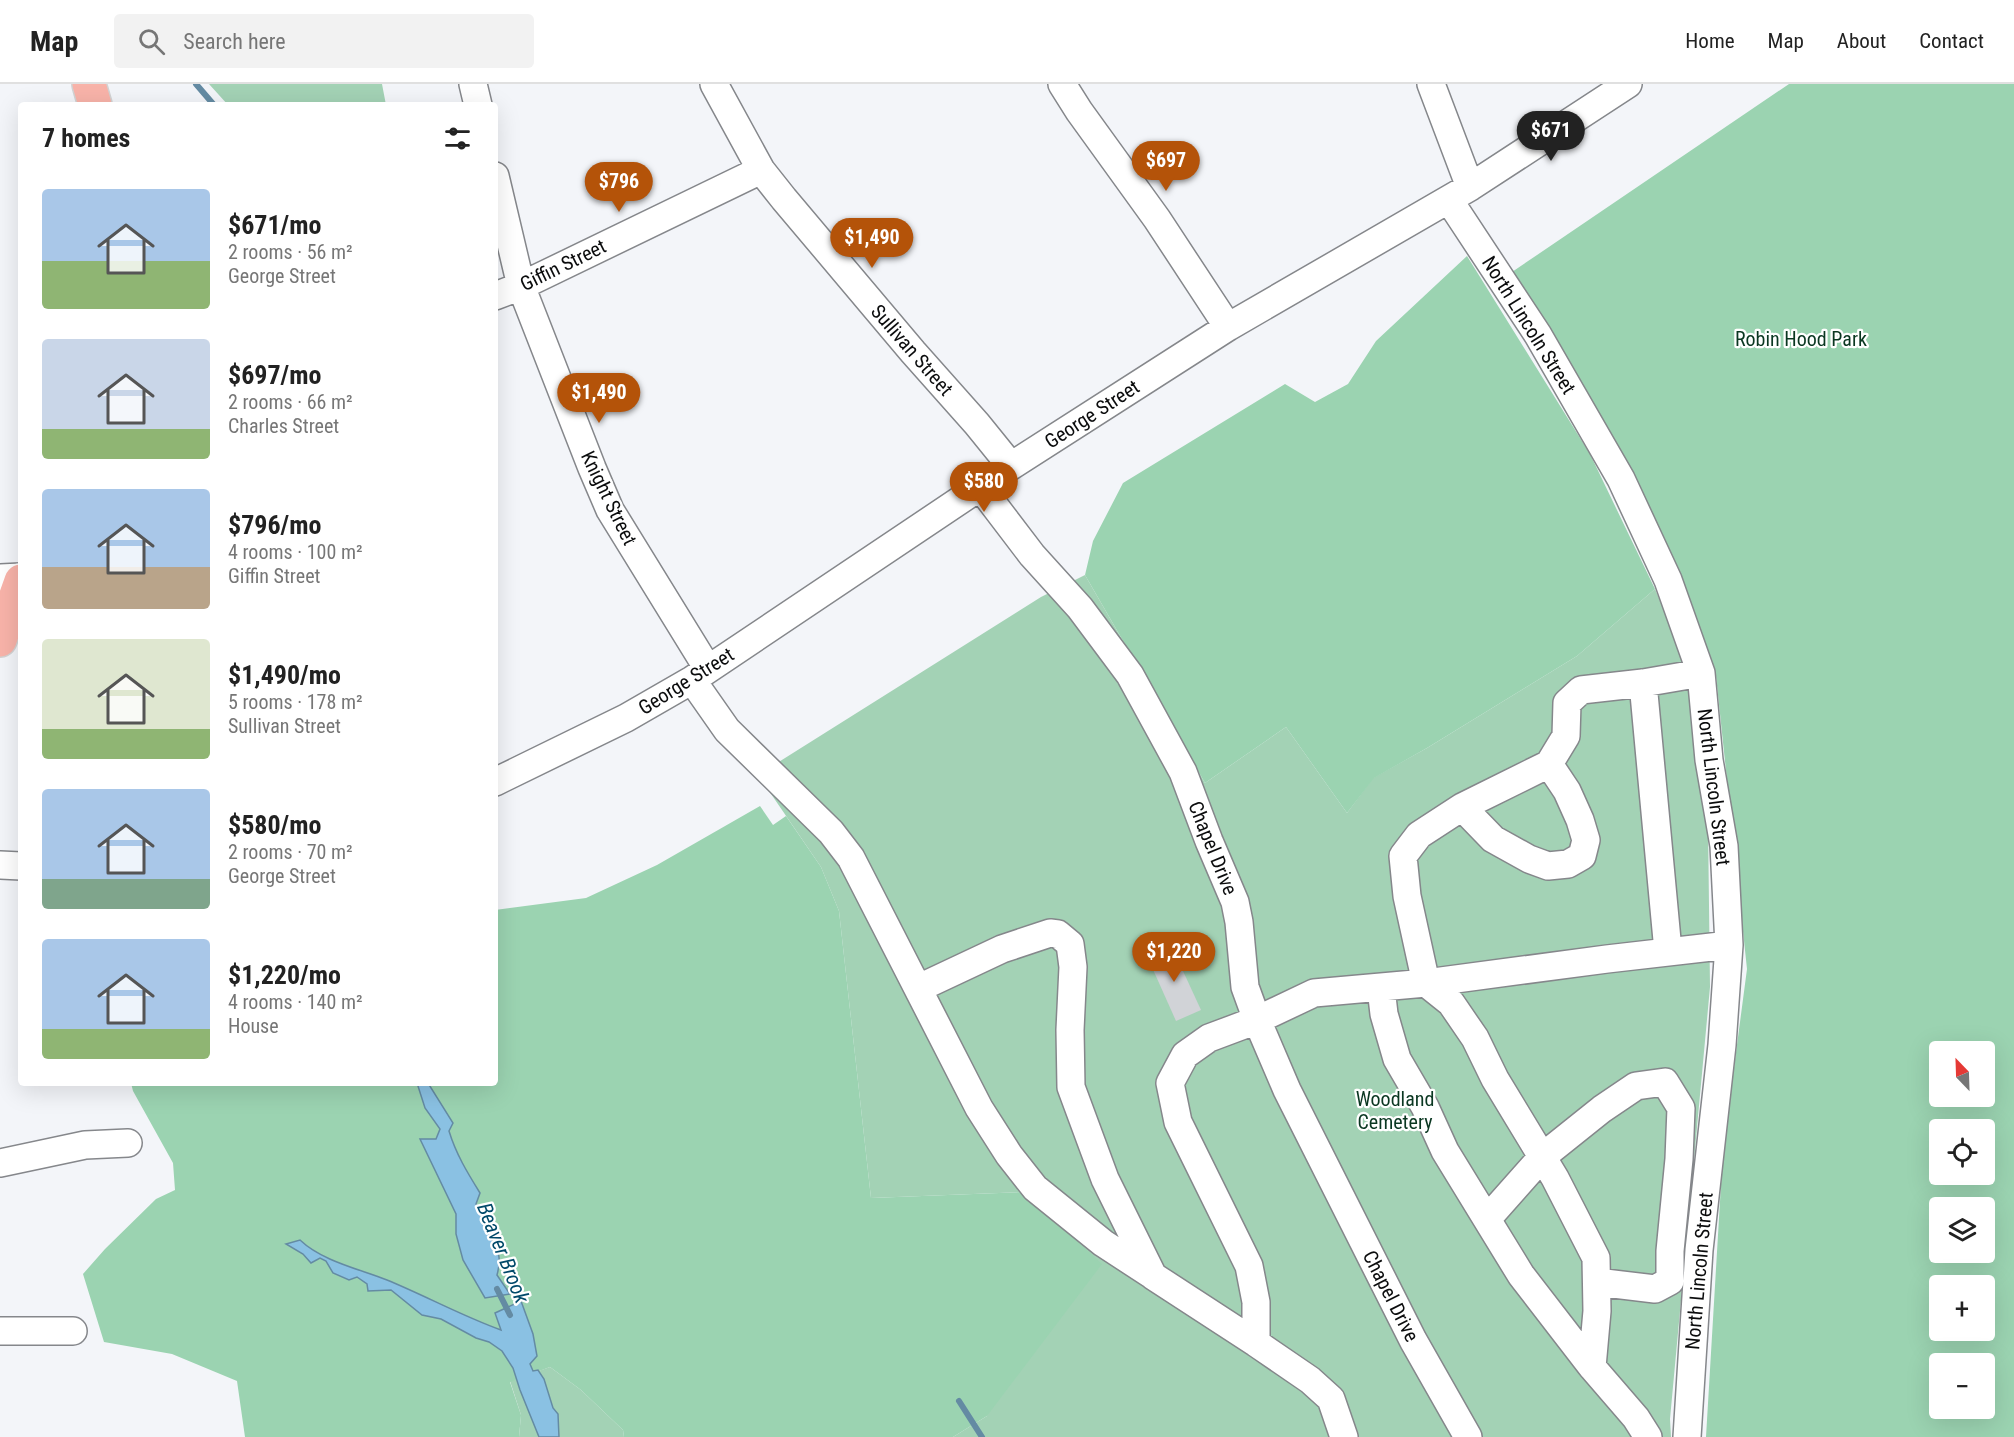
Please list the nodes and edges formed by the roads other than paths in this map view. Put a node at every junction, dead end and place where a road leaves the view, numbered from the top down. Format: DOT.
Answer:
graph roads {
  1 [pos="88,84"];
  2 [pos="473,84"];
  3 [pos="714,84"];
  4 [pos="1062,84"];
  5 [pos="1431,84"];
  6 [pos="1628,84"];
  7 [pos="94,102"];
  8 [pos="477,102"];
  9 [pos="761,170"];
  10 [pos="498,189"];
  11 [pos="1460,194"];
  12 [pos="521,286"];
  13 [pos="498,295"];
  14 [pos="1228,327"];
  15 [pos="1011,466"];
  16 [pos="981,488"];
  17 [pos="0,578"];
  18 [pos="18,579"];
  19 [pos="18,588"];
  20 [pos="0,640"];
  21 [pos="1701,673"];
  22 [pos="700,675"];
  23 [pos="1643,683"];
  24 [pos="1549,764"];
  25 [pos="498,781"];
  26 [pos="1462,807"];
  27 [pos="0,865"];
  28 [pos="18,866"];
  29 [pos="1729,945"];
  30 [pos="1668,951"];
  31 [pos="1426,983"];
  32 [pos="919,988"];
  33 [pos="1380,988"];
  34 [pos="1257,1020"];
  35 [pos="128,1143"];
  36 [pos="1542,1157"];
  37 [pos="0,1163"];
  38 [pos="1488,1218"];
  39 [pos="1153,1276"];
  40 [pos="1597,1282"];
  41 [pos="0,1331"];
  42 [pos="73,1331"];
  43 [pos="1256,1343"];
  44 [pos="1592,1367"];
  45 [pos="1344,1437"];
  46 [pos="1468,1437"];
  47 [pos="1648,1437"];
  48 [pos="1687,1437"];
  1 -- 7 [label="main road"];
  2 -- 8 [label="street"];
  3 -- 9 [label="street, Sullivan Street"];
  4 -- 14 [label="street"];
  5 -- 11 [label="street, North Lincoln Street"];
  6 -- 11 [label="street, George Street"];
  9 -- 12 [label="street, Giffin Street"];
  9 -- 15 [label="street, Sullivan Street"];
  10 -- 12 [label="street, Knight Street"];
  11 -- 14 [label="street, George Street"];
  11 -- 21 [label="street, North Lincoln Street"];
  12 -- 13 [label="street, Giffin Street"];
  12 -- 22 [label="street, Knight Street"];
  14 -- 15 [label="street, George Street"];
  15 -- 16 [label="street, George Street"];
  16 -- 22 [label="street, George Street"];
  16 -- 34 [label="street, Chapel Drive"];
  17 -- 18 [label="street"];
  19 -- 20 [label="main road"];
  21 -- 23 [label="street"];
  21 -- 29 [label="street, North Lincoln Street"];
  22 -- 25 [label="street, George Street"];
  22 -- 32 [label="street, Knight Street"];
  23 -- 24 [label="street"];
  23 -- 30 [label="street"];
  24 -- 26 [label="street"];
  24 -- 26 [label="street"];
  26 -- 31 [label="street"];
  27 -- 28 [label="street"];
  29 -- 30 [label="street"];
  29 -- 48 [label="street, North Lincoln Street"];
  30 -- 31 [label="street"];
  31 -- 33 [label="street"];
  31 -- 36 [label="street"];
  32 -- 39 [label="street, Knight Street"];
  32 -- 39 [label="street"];
  33 -- 34 [label="street"];
  33 -- 38 [label="street"];
  34 -- 43 [label="street"];
  34 -- 46 [label="street, Chapel Drive"];
  35 -- 37 [label="street"];
  36 -- 38 [label="street"];
  36 -- 40 [label="street"];
  36 -- 40 [label="street"];
  38 -- 44 [label="street"];
  39 -- 43 [label="street, Knight Street"];
  40 -- 44 [label="street"];
  41 -- 42 [label="street"];
  43 -- 45 [label="street, Knight Street"];
  44 -- 47 [label="street"];
}
